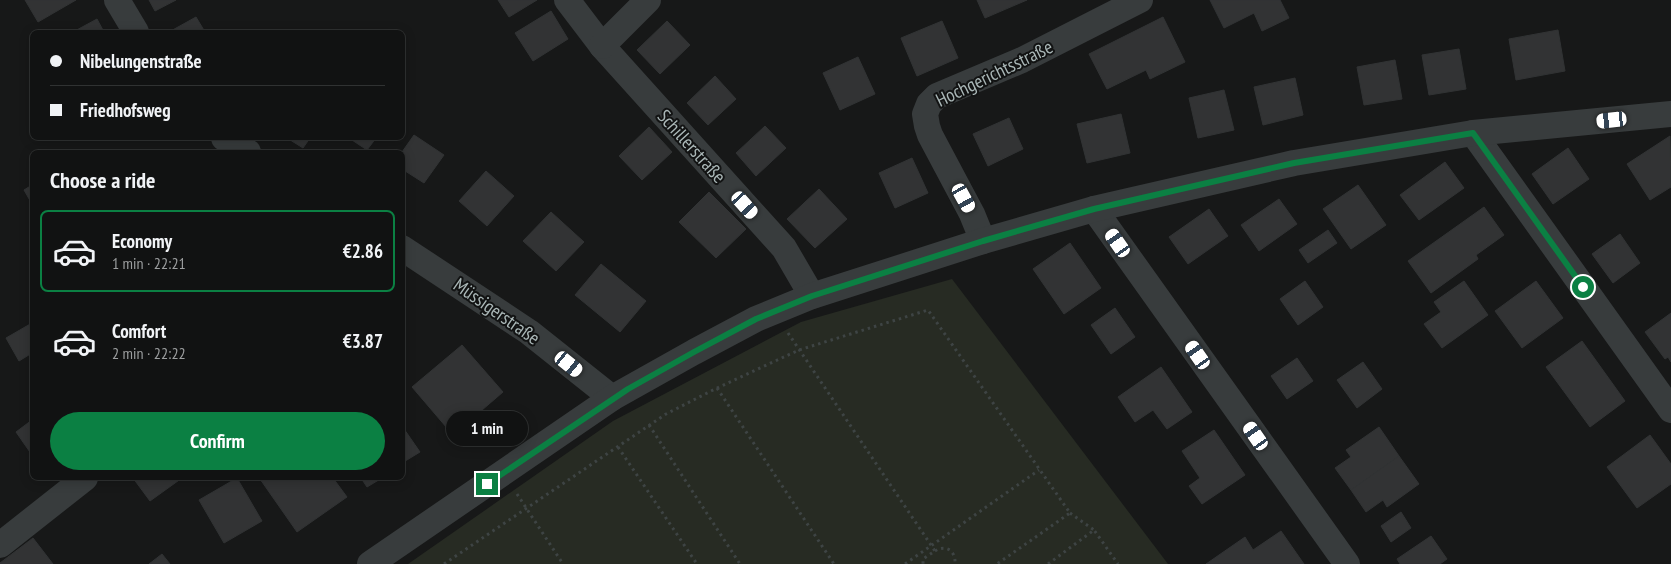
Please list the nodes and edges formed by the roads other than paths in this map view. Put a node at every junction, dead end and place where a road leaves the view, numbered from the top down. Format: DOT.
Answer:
graph roads {
  1 [pos="117,0"];
  2 [pos="567,0"];
  3 [pos="648,0"];
  4 [pos="1140,0"];
  5 [pos="135,30"];
  6 [pos="602,46"];
  7 [pos="1671,114"];
  8 [pos="1473,133"];
  9 [pos="227,140"];
  10 [pos="245,150"];
  11 [pos="1094,209"];
  12 [pos="983,241"];
  13 [pos="405,250"];
  14 [pos="812,296"];
  15 [pos="612,398"];
  16 [pos="1671,410"];
  17 [pos="82,480"];
  18 [pos="0,545"];
  19 [pos="370,564"];
  20 [pos="1347,564"];
  1 -- 5 [label="street"];
  2 -- 6 [label="street, Schillerstraße"];
  3 -- 6 [label="street"];
  4 -- 12 [label="street, Hochgerichtsstraße"];
  6 -- 14 [label="street, Schillerstraße"];
  7 -- 8 [label="street"];
  8 -- 11 [label="street"];
  8 -- 16 [label="street"];
  9 -- 10 [label="street"];
  11 -- 12 [label="street"];
  11 -- 20 [label="street"];
  12 -- 14 [label="street"];
  13 -- 15 [label="street, Müssigerstraße"];
  14 -- 15 [label="street"];
  15 -- 19 [label="street"];
  17 -- 18 [label="street"];
}
